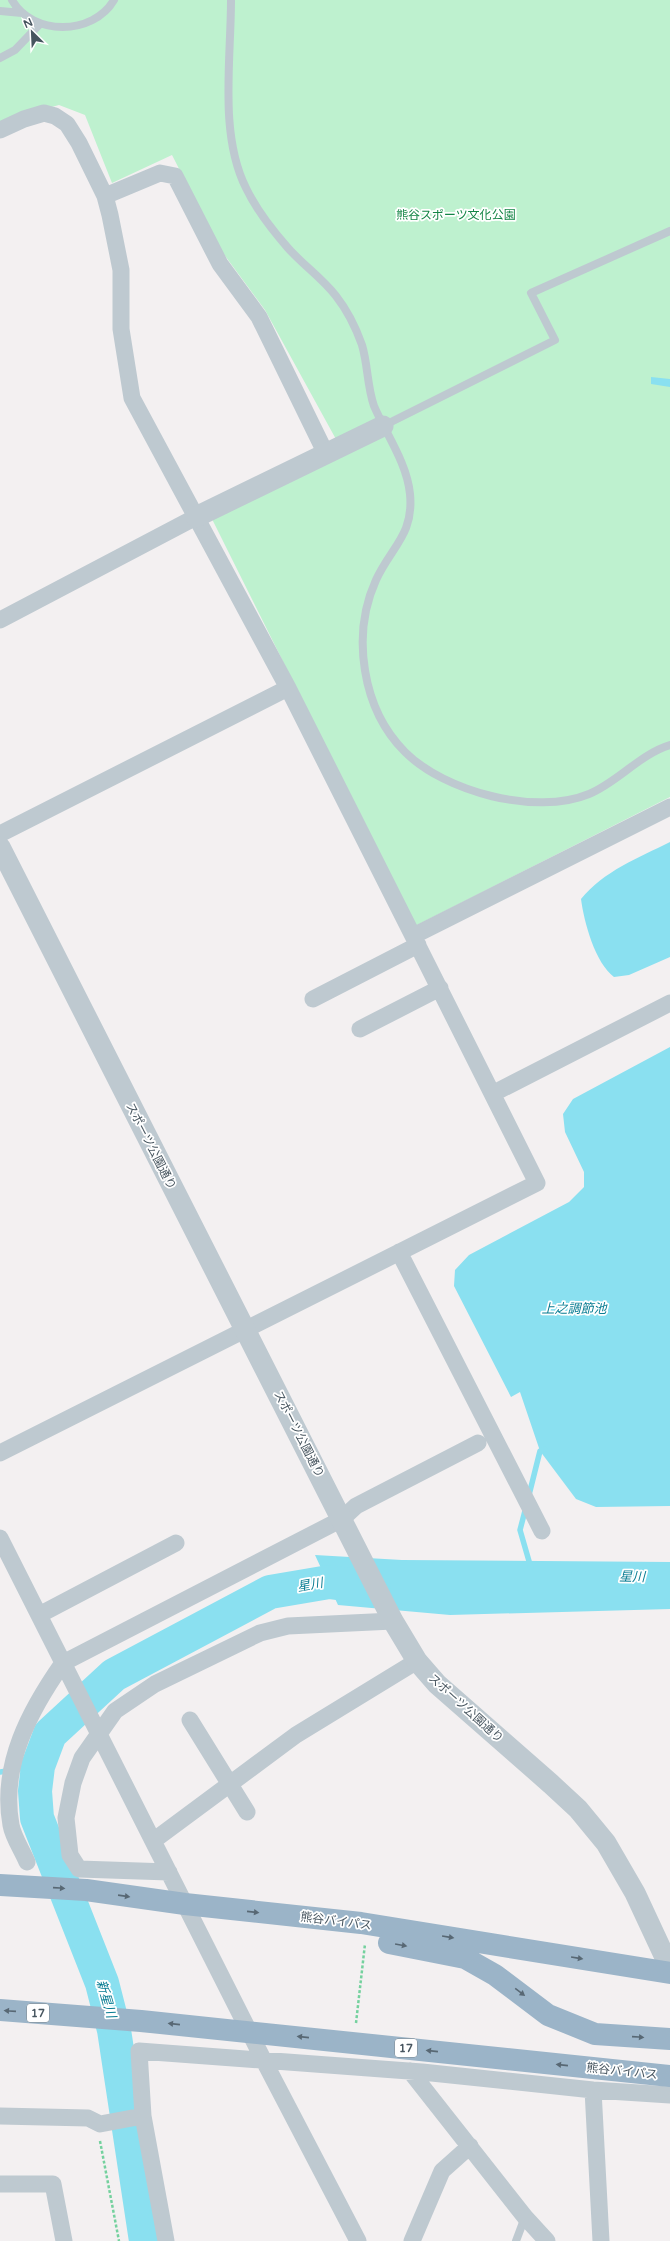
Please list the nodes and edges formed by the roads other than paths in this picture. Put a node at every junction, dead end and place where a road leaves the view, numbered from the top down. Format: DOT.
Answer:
graph roads {
  1 [pos="12,0"];
  2 [pos="114,0"];
  3 [pos="231,0"];
  4 [pos="0,11"];
  5 [pos="22,14"];
  6 [pos="40,24"];
  7 [pos="0,58"];
  8 [pos="0,130"];
  9 [pos="105,196"];
  10 [pos="670,231"];
  11 [pos="383,426"];
  12 [pos="326,454"];
  13 [pos="196,517"];
  14 [pos="0,620"];
  15 [pos="288,688"];
  16 [pos="670,745"];
  17 [pos="670,807"];
  18 [pos="0,834"];
  19 [pos="0,847"];
  20 [pos="415,941"];
  21 [pos="440,988"];
  22 [pos="313,999"];
  23 [pos="670,1003"];
  24 [pos="360,1029"];
  25 [pos="494,1093"];
  26 [pos="400,1252"];
  27 [pos="245,1331"];
  28 [pos="478,1443"];
  29 [pos="0,1453"];
  30 [pos="345,1525"];
  31 [pos="542,1531"];
  32 [pos="0,1538"];
  33 [pos="176,1543"];
  34 [pos="7,1567"];
  35 [pos="40,1615"];
  36 [pos="393,1620"];
  37 [pos="417,1661"];
  38 [pos="63,1663"];
  39 [pos="190,1720"];
  40 [pos="98,1734"];
  41 [pos="229,1784"];
  42 [pos="247,1812"];
  43 [pos="153,1841"];
  44 [pos="27,1862"];
  45 [pos="169,1872"];
  46 [pos="0,1885"];
  47 [pos="185,1904"];
  48 [pos="341,1921"];
  49 [pos="670,1968"];
  50 [pos="670,1973"];
  51 [pos="0,2010"];
  52 [pos="249,2032"];
  53 [pos="670,2039"];
  54 [pos="264,2061"];
  55 [pos="410,2071"];
  56 [pos="670,2076"];
  57 [pos="593,2090"];
  58 [pos="670,2095"];
  59 [pos="0,2116"];
  60 [pos="142,2116"];
  61 [pos="470,2146"];
  62 [pos="0,2184"];
  63 [pos="525,2217"];
  64 [pos="64,2241"];
  65 [pos="166,2241"];
  66 [pos="358,2241"];
  67 [pos="412,2241"];
  68 [pos="516,2241"];
  69 [pos="547,2241"];
  70 [pos="601,2241"];
  1 -- 5 [label="lane"];
  2 -- 6 [label="lane"];
  3 -- 11 [label="lane"];
  4 -- 5 [label="lane"];
  5 -- 6 [label="lane"];
  6 -- 7 [label="lane"];
  8 -- 9 [label="street"];
  9 -- 12 [label="street"];
  9 -- 13 [label="street"];
  10 -- 11 [label="lane"];
  11 -- 12 [label="street"];
  11 -- 16 [label="lane"];
  12 -- 13 [label="street"];
  13 -- 14 [label="street"];
  13 -- 15 [label="street"];
  15 -- 18 [label="street"];
  15 -- 20 [label="street"];
  17 -- 20 [label="street"];
  19 -- 27 [label="street, スポーツ公園通り"];
  20 -- 21 [label="street"];
  20 -- 22 [label="street"];
  21 -- 24 [label="street"];
  21 -- 25 [label="street"];
  23 -- 25 [label="street"];
  25 -- 26 [label="street"];
  26 -- 27 [label="street"];
  26 -- 31 [label="street"];
  27 -- 29 [label="street"];
  27 -- 30 [label="street, スポーツ公園通り"];
  28 -- 30 [label="street"];
  30 -- 36 [label="street, スポーツ公園通り"];
  30 -- 38 [label="street"];
  32 -- 34 [label="street"];
  33 -- 35 [label="street"];
  34 -- 35 [label="street"];
  35 -- 38 [label="street"];
  36 -- 37 [label="street, スポーツ公園通り"];
  36 -- 40 [label="street"];
  37 -- 41 [label="street"];
  37 -- 49 [label="street, スポーツ公園通り"];
  38 -- 40 [label="street"];
  38 -- 44 [label="street"];
  39 -- 41 [label="street"];
  40 -- 43 [label="street"];
  40 -- 45 [label="street"];
  41 -- 42 [label="street"];
  41 -- 43 [label="street"];
  43 -- 45 [label="street"];
  45 -- 47 [label="street"];
  46 -- 47 [label="highway, 熊谷バイパス, one-way"];
  47 -- 48 [label="highway, 熊谷バイパス, one-way"];
  47 -- 52 [label="street"];
  48 -- 50 [label="highway, 熊谷バイパス, one-way"];
  48 -- 53 [label="highway, one-way"];
  52 -- 51 [label="highway, 熊谷バイパス / 17, one-way"];
  52 -- 54 [label="street"];
  56 -- 52 [label="highway, 熊谷バイパス / 17, one-way"];
  54 -- 55 [label="street"];
  54 -- 60 [label="street"];
  54 -- 66 [label="street"];
  55 -- 57 [label="street"];
  55 -- 61 [label="street"];
  57 -- 58 [label="street"];
  57 -- 70 [label="street"];
  59 -- 60 [label="street"];
  60 -- 65 [label="street"];
  61 -- 63 [label="street"];
  61 -- 67 [label="street"];
  62 -- 64 [label="street"];
  63 -- 68 [label="lane"];
  63 -- 69 [label="street"];
}
